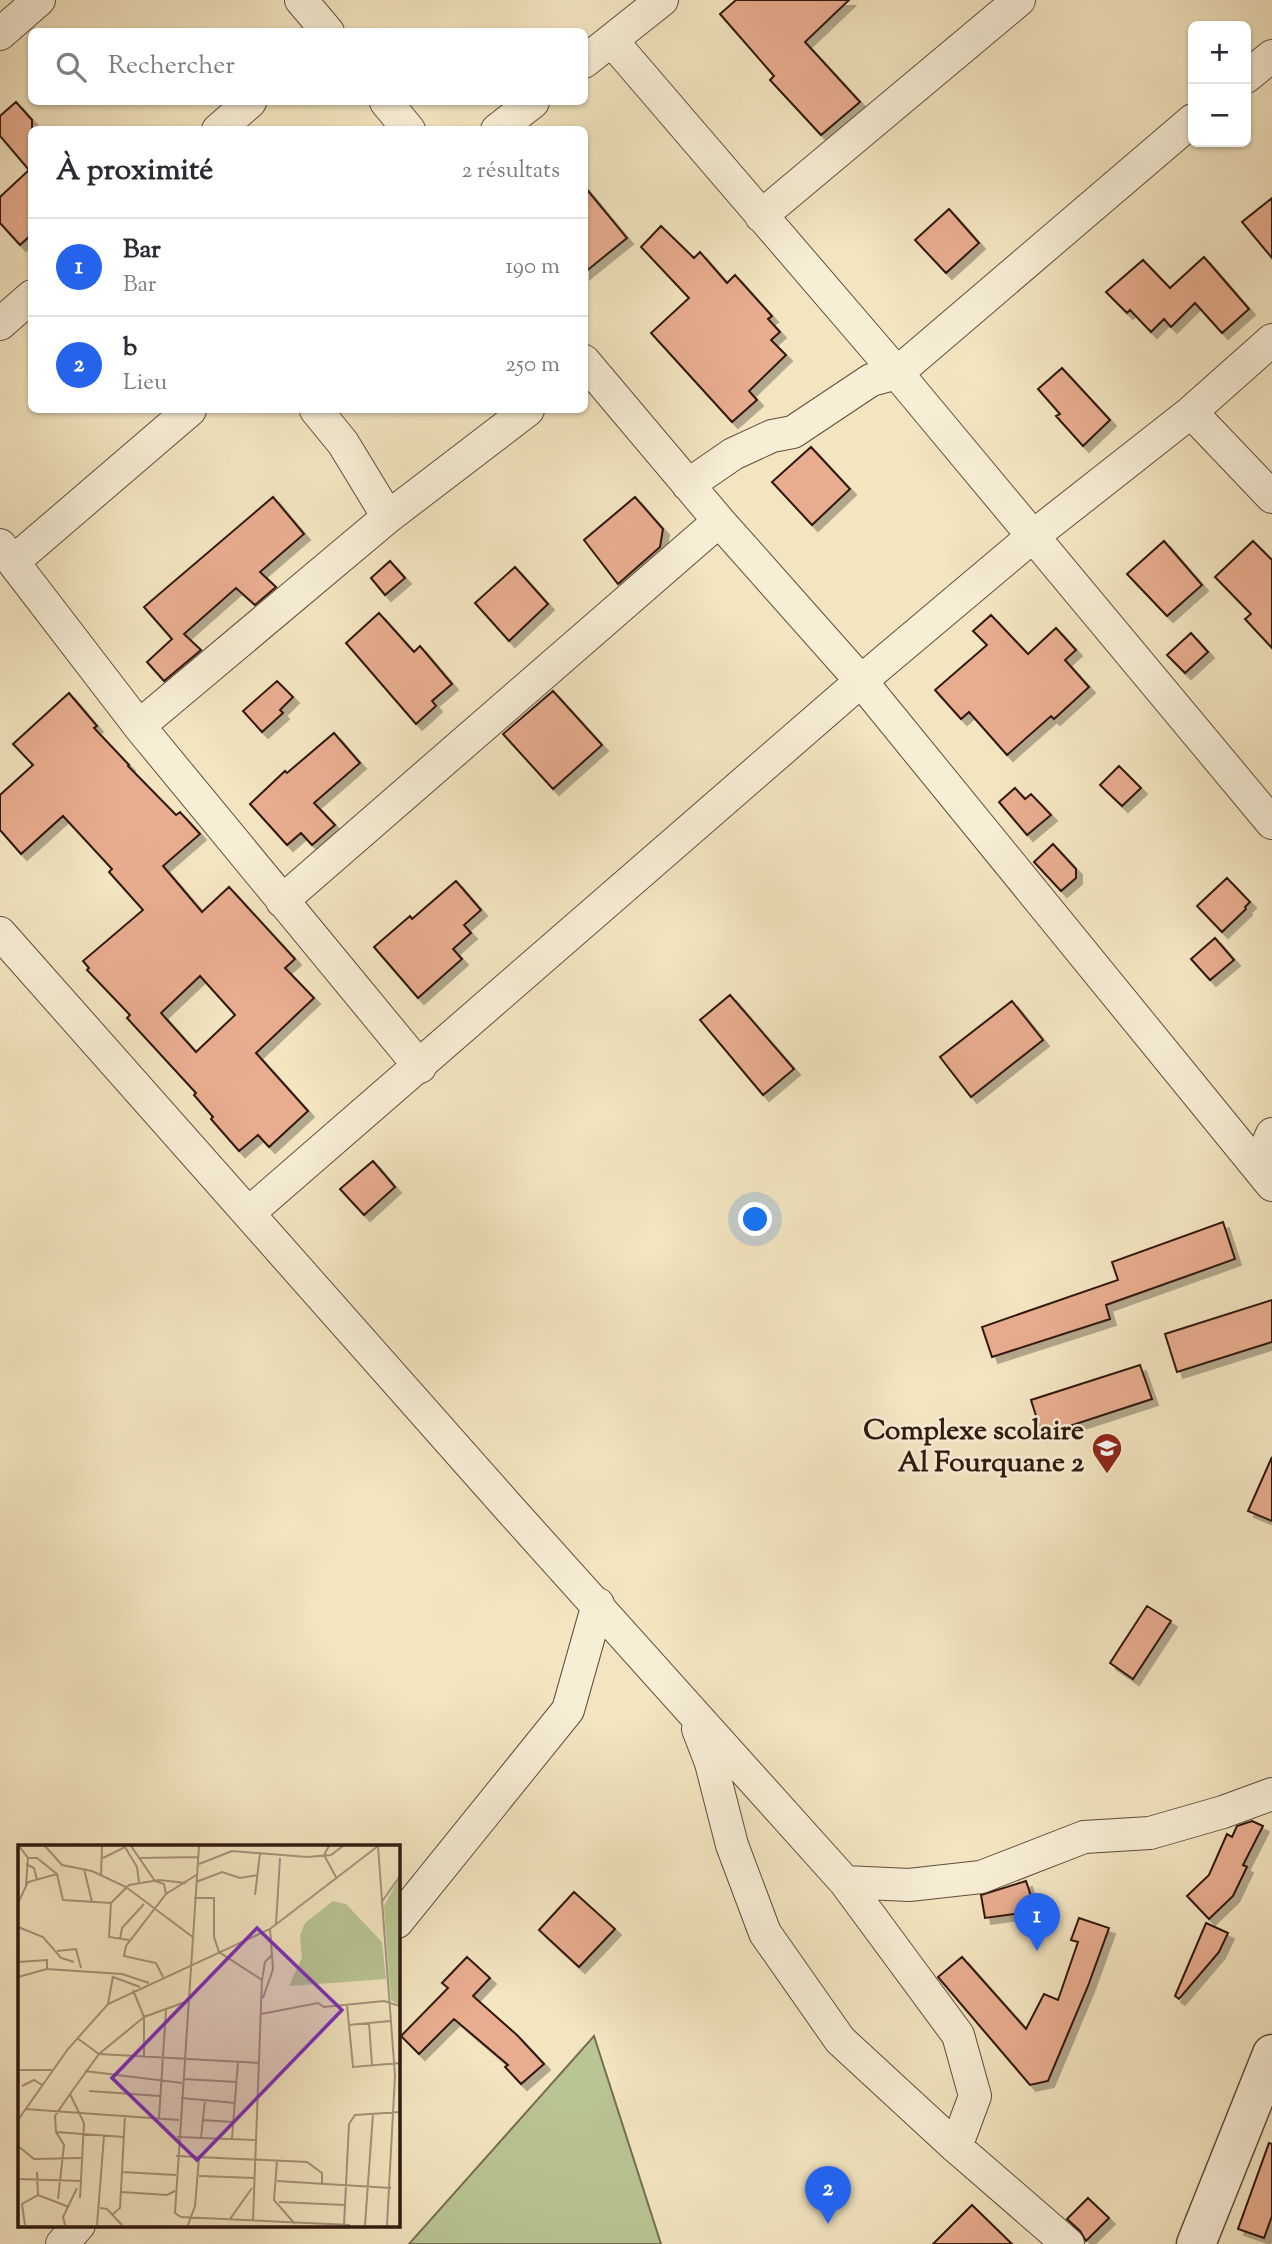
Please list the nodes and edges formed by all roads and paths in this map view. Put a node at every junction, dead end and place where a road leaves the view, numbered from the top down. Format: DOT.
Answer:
graph roads {
  1 [pos="39,0"];
  2 [pos="301,0"];
  3 [pos="662,0"];
  4 [pos="1019,0"];
  5 [pos="325,28"];
  6 [pos="1,31"];
  7 [pos="612,41"];
  8 [pos="1272,56"];
  9 [pos="588,59"];
  10 [pos="1251,73"];
  11 [pos="247,105"];
  12 [pos="388,105"];
  13 [pos="529,105"];
  14 [pos="1188,124"];
  15 [pos="223,126"];
  16 [pos="406,126"];
  17 [pos="501,126"];
  18 [pos="761,216"];
  19 [pos="28,300"];
  20 [pos="0,324"];
  21 [pos="1272,340"];
  22 [pos="588,366"];
  23 [pos="897,373"];
  24 [pos="1191,412"];
  25 [pos="186,413"];
  26 [pos="318,413"];
  27 [pos="524,413"];
  28 [pos="688,485"];
  29 [pos="1272,497"];
  30 [pos="388,517"];
  31 [pos="719,521"];
  32 [pos="1032,537"];
  33 [pos="7,553"];
  34 [pos="861,681"];
  35 [pos="139,726"];
  36 [pos="1272,823"];
  37 [pos="282,901"];
  38 [pos="0,933"];
  39 [pos="420,1067"];
  40 [pos="1272,1134"];
  41 [pos="1265,1176"];
  42 [pos="250,1212"];
  43 [pos="598,1604"];
  44 [pos="691,1711"];
  45 [pos="1272,1794"];
  46 [pos="845,1882"];
  47 [pos="399,1920"];
  48 [pos="1272,2054"];
  49 [pos="956,2147"];
  50 [pos="78,2226"];
  51 [pos="62,2244"];
  52 [pos="1068,2244"];
  53 [pos="1196,2244"];
  1 -- 6 [label="street"];
  2 -- 5 [label="street"];
  3 -- 7 [label="street"];
  4 -- 18 [label="street"];
  7 -- 9 [label="street"];
  7 -- 18 [label="street"];
  8 -- 10 [label="street"];
  11 -- 15 [label="street"];
  12 -- 16 [label="street"];
  13 -- 17 [label="street"];
  14 -- 23 [label="street"];
  18 -- 23 [label="street"];
  19 -- 20 [label="street"];
  21 -- 24 [label="street"];
  22 -- 28 [label="street"];
  23 -- 28 [label="street"];
  23 -- 32 [label="street"];
  24 -- 29 [label="street"];
  24 -- 32 [label="street"];
  25 -- 33 [label="street"];
  26 -- 30 [label="street"];
  27 -- 30 [label="street"];
  28 -- 31 [label="street"];
  30 -- 35 [label="street"];
  31 -- 34 [label="street"];
  31 -- 37 [label="street"];
  32 -- 34 [label="street"];
  32 -- 36 [label="street"];
  33 -- 35 [label="street"];
  34 -- 39 [label="street"];
  34 -- 41 [label="street"];
  35 -- 37 [label="street"];
  37 -- 39 [label="street"];
  38 -- 42 [label="street"];
  39 -- 42 [label="street"];
  40 -- 41 [label="street"];
  42 -- 43 [label="street"];
  43 -- 44 [label="street"];
  43 -- 47 [label="street"];
  44 -- 46 [label="street"];
  44 -- 49 [label="street"];
  45 -- 46 [label="street"];
  46 -- 49 [label="street"];
  48 -- 53 [label="street"];
  49 -- 52 [label="street"];
  50 -- 51 [label="street"];
}
